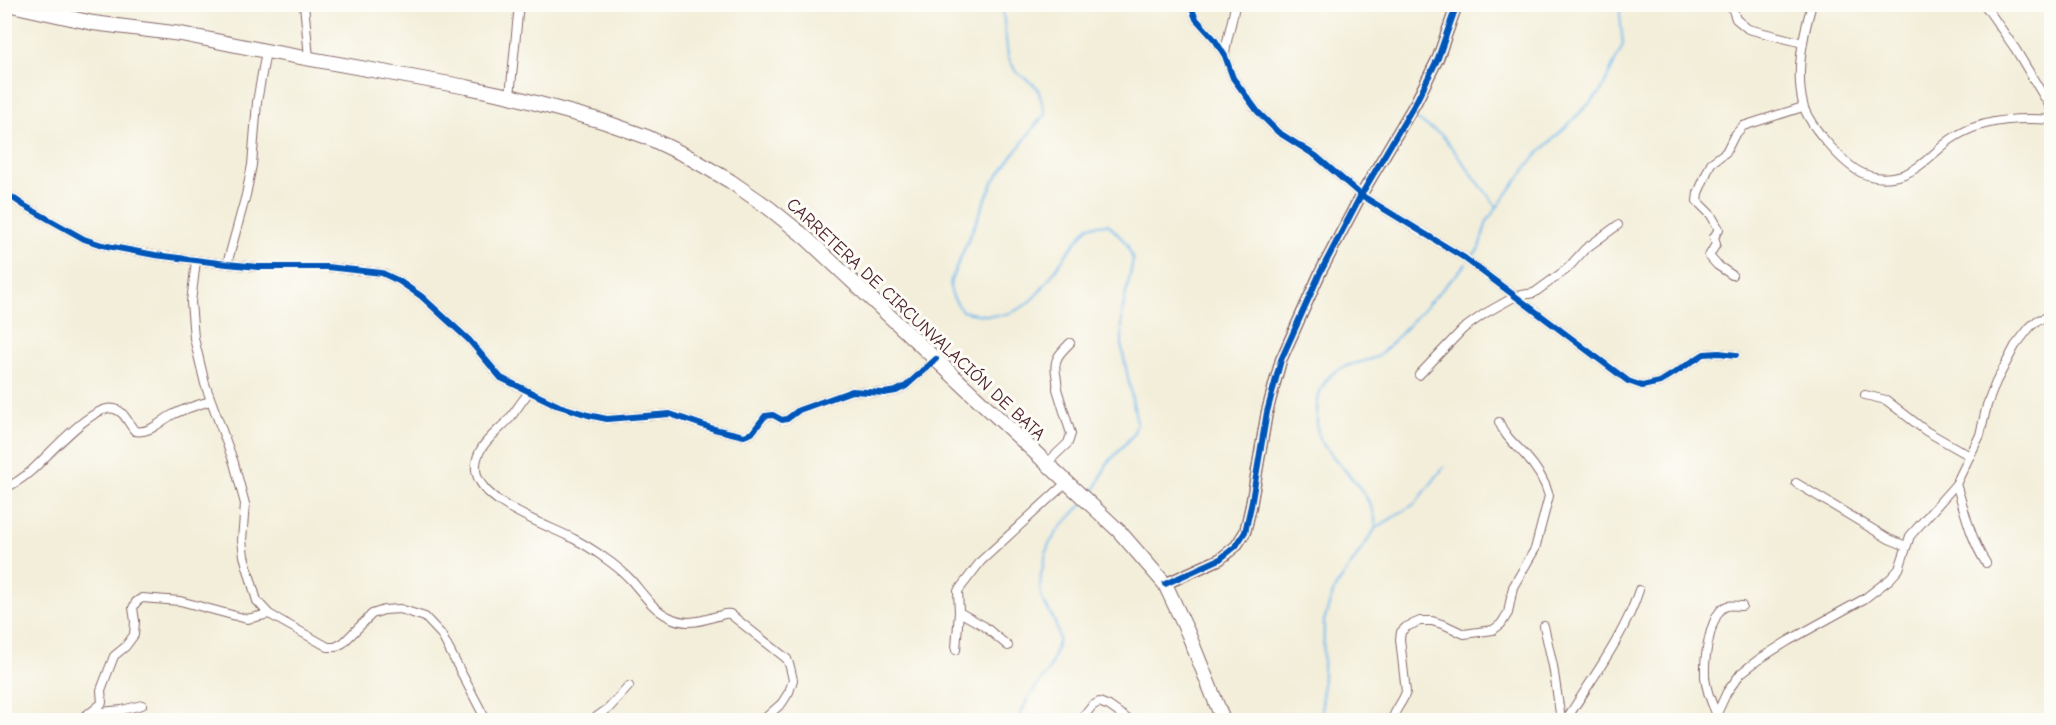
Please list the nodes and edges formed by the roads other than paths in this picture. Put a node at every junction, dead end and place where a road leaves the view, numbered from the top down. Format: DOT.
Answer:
graph roads {
  1 [pos="7,4"];
  2 [pos="304,4"];
  3 [pos="519,4"];
  4 [pos="1190,4"];
  5 [pos="1235,4"];
  6 [pos="1457,4"];
  7 [pos="1731,4"];
  8 [pos="1812,4"];
  9 [pos="1984,4"];
  10 [pos="1803,43"];
  11 [pos="266,51"];
  12 [pos="1225,56"];
  13 [pos="309,57"];
  14 [pos="510,96"];
  15 [pos="1803,106"];
  16 [pos="2052,110"];
  17 [pos="2052,120"];
  18 [pos="4,192"];
  19 [pos="1361,195"];
  20 [pos="1618,225"];
  21 [pos="196,261"];
  22 [pos="227,264"];
  23 [pos="1732,275"];
  24 [pos="1516,296"];
  25 [pos="2052,316"];
  26 [pos="1070,343"];
  27 [pos="1736,355"];
  28 [pos="936,359"];
  29 [pos="1419,375"];
  30 [pos="528,392"];
  31 [pos="1864,395"];
  32 [pos="210,401"];
  33 [pos="1499,422"];
  34 [pos="1970,456"];
  35 [pos="1047,463"];
  36 [pos="1067,482"];
  37 [pos="1796,483"];
  38 [pos="1956,484"];
  39 [pos="4,489"];
  40 [pos="1906,546"];
  41 [pos="1986,563"];
  42 [pos="1165,584"];
  43 [pos="1639,590"];
  44 [pos="1742,606"];
  45 [pos="959,612"];
  46 [pos="269,614"];
  47 [pos="1544,626"];
  48 [pos="957,633"];
  49 [pos="1008,646"];
  50 [pos="629,686"];
  51 [pos="142,705"];
  52 [pos="90,713"];
  53 [pos="604,716"];
  54 [pos="1715,717"];
  55 [pos="80,720"];
  56 [pos="486,720"];
  57 [pos="592,720"];
  58 [pos="763,720"];
  59 [pos="1081,720"];
  60 [pos="1129,720"];
  61 [pos="1223,720"];
  62 [pos="1392,720"];
  63 [pos="1561,720"];
  64 [pos="1566,720"];
  1 -- 11 [label="main road, CARRETERA DE CIRCUNVALACIÓN DE BATA"];
  2 -- 13 [label="street"];
  3 -- 14 [label="street"];
  4 -- 12 [label="street"];
  5 -- 12 [label="street"];
  6 -- 19 [label="street"];
  7 -- 10 [label="street"];
  8 -- 10 [label="street"];
  9 -- 16 [label="street"];
  10 -- 15 [label="street"];
  11 -- 13 [label="main road, CARRETERA DE CIRCUNVALACIÓN DE BATA"];
  11 -- 22 [label="street"];
  12 -- 19 [label="street"];
  13 -- 14 [label="main road, CARRETERA DE CIRCUNVALACIÓN DE BATA"];
  14 -- 28 [label="main road, CARRETERA DE CIRCUNVALACIÓN DE BATA"];
  15 -- 17 [label="street"];
  15 -- 23 [label="street"];
  18 -- 21 [label="street"];
  19 -- 24 [label="street"];
  19 -- 42 [label="street"];
  20 -- 24 [label="street"];
  21 -- 22 [label="street"];
  21 -- 32 [label="street"];
  22 -- 30 [label="street"];
  24 -- 27 [label="street"];
  24 -- 29 [label="street"];
  25 -- 34 [label="street"];
  26 -- 35 [label="street"];
  28 -- 30 [label="street"];
  28 -- 35 [label="main road, CARRETERA DE CIRCUNVALACIÓN DE BATA"];
  30 -- 58 [label="street"];
  31 -- 34 [label="street"];
  32 -- 39 [label="street"];
  32 -- 46 [label="street"];
  33 -- 62 [label="street"];
  34 -- 38 [label="street"];
  35 -- 36 [label="main road, CARRETERA DE CIRCUNVALACIÓN DE BATA"];
  36 -- 42 [label="main road, CARRETERA DE CIRCUNVALACIÓN DE BATA"];
  36 -- 45 [label="street"];
  37 -- 40 [label="street"];
  38 -- 40 [label="street"];
  38 -- 41 [label="street"];
  40 -- 54 [label="street"];
  42 -- 61 [label="main road, CARRETERA DE CIRCUNVALACIÓN DE BATA"];
  43 -- 64 [label="street"];
  44 -- 54 [label="street"];
  45 -- 48 [label="street"];
  45 -- 49 [label="street"];
  46 -- 52 [label="street"];
  46 -- 56 [label="street"];
  47 -- 63 [label="street"];
  50 -- 53 [label="street"];
  51 -- 52 [label="street"];
  52 -- 55 [label="street"];
  53 -- 57 [label="street"];
  59 -- 60 [label="street"];
}
